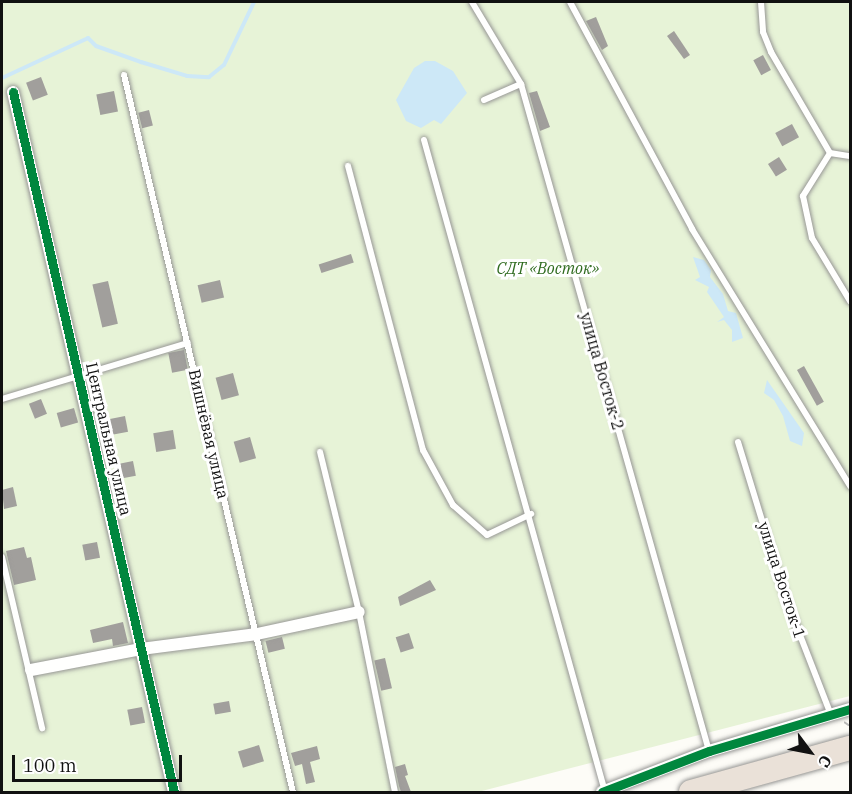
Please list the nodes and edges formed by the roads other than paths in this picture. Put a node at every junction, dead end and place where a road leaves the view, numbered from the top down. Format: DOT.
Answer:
graph roads {
  1 [pos="472,2"];
  2 [pos="570,2"];
  3 [pos="761,2"];
  4 [pos="124,75"];
  5 [pos="521,84"];
  6 [pos="13,92"];
  7 [pos="484,100"];
  8 [pos="424,140"];
  9 [pos="831,153"];
  10 [pos="850,156"];
  11 [pos="348,166"];
  12 [pos="850,301"];
  13 [pos="188,343"];
  14 [pos="80,378"];
  15 [pos="2,399"];
  16 [pos="738,442"];
  17 [pos="320,452"];
  18 [pos="850,486"];
  19 [pos="531,514"];
  20 [pos="2,557"];
  21 [pos="359,612"];
  22 [pos="257,634"];
  23 [pos="141,649"];
  24 [pos="31,670"];
  25 [pos="850,710"];
  26 [pos="831,715"];
  27 [pos="42,728"];
  28 [pos="850,748"];
  29 [pos="709,752"];
  30 [pos="174,792"];
  31 [pos="292,792"];
  32 [pos="395,792"];
  33 [pos="603,792"];
  34 [pos="691,792"];
  1 -- 5 [label="lane, улица Восток-2"];
  2 -- 18 [label="lane"];
  3 -- 9 [label="lane"];
  4 -- 13 [label="lane, Вишнёвая улица"];
  5 -- 7 [label="lane"];
  5 -- 29 [label="lane, улица Восток-2"];
  6 -- 14 [label="street, Центральная улица"];
  8 -- 19 [label="lane"];
  9 -- 10 [label="lane"];
  9 -- 12 [label="lane"];
  11 -- 19 [label="lane"];
  13 -- 14 [label="lane"];
  13 -- 22 [label="lane, Вишнёвая улица"];
  14 -- 15 [label="lane"];
  14 -- 23 [label="street, Центральная улица"];
  16 -- 26 [label="lane, улица Восток-1"];
  17 -- 21 [label="lane"];
  19 -- 33 [label="lane"];
  20 -- 24 [label="lane"];
  21 -- 22 [label="street"];
  21 -- 32 [label="lane"];
  22 -- 23 [label="street"];
  22 -- 31 [label="lane, Вишнёвая улица"];
  23 -- 24 [label="street"];
  23 -- 30 [label="street, Центральная улица"];
  24 -- 27 [label="lane"];
  25 -- 26 [label="street"];
  26 -- 29 [label="street"];
  28 -- 34 [label="highway"];
  29 -- 33 [label="street"];
}
